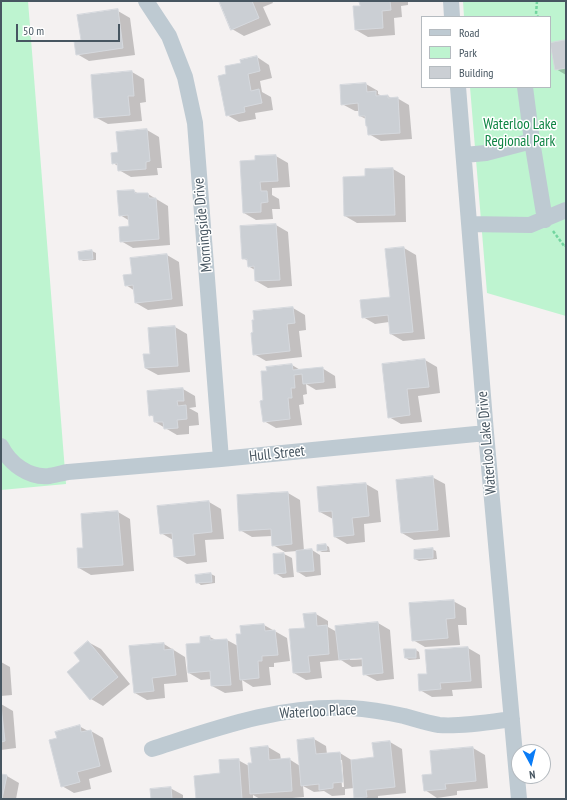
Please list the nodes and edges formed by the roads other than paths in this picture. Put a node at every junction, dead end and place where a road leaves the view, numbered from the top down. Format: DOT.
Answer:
graph roads {
  1 [pos="146,1"];
  2 [pos="451,1"];
  3 [pos="452,16"];
  4 [pos="458,88"];
  5 [pos="526,88"];
  6 [pos="532,141"];
  7 [pos="464,155"];
  8 [pos="566,210"];
  9 [pos="544,220"];
  10 [pos="469,224"];
  11 [pos="486,433"];
  12 [pos="1,446"];
  13 [pos="221,459"];
  14 [pos="512,719"];
  15 [pos="152,749"];
  16 [pos="518,799"];
  1 -- 13 [label="street, Morningside Drive"];
  2 -- 3 [label="street"];
  4 -- 7 [label="street, Waterloo Lake Drive"];
  5 -- 6 [label="street"];
  6 -- 7 [label="street"];
  6 -- 9 [label="street"];
  7 -- 10 [label="street, Waterloo Lake Drive"];
  8 -- 9 [label="street"];
  9 -- 10 [label="street"];
  10 -- 11 [label="street, Waterloo Lake Drive"];
  11 -- 13 [label="street, Hull Street"];
  11 -- 14 [label="street, Waterloo Lake Drive"];
  12 -- 13 [label="street, Hull Street"];
  14 -- 15 [label="street, Waterloo Place"];
  14 -- 16 [label="street, Waterloo Lake Drive"];
}
